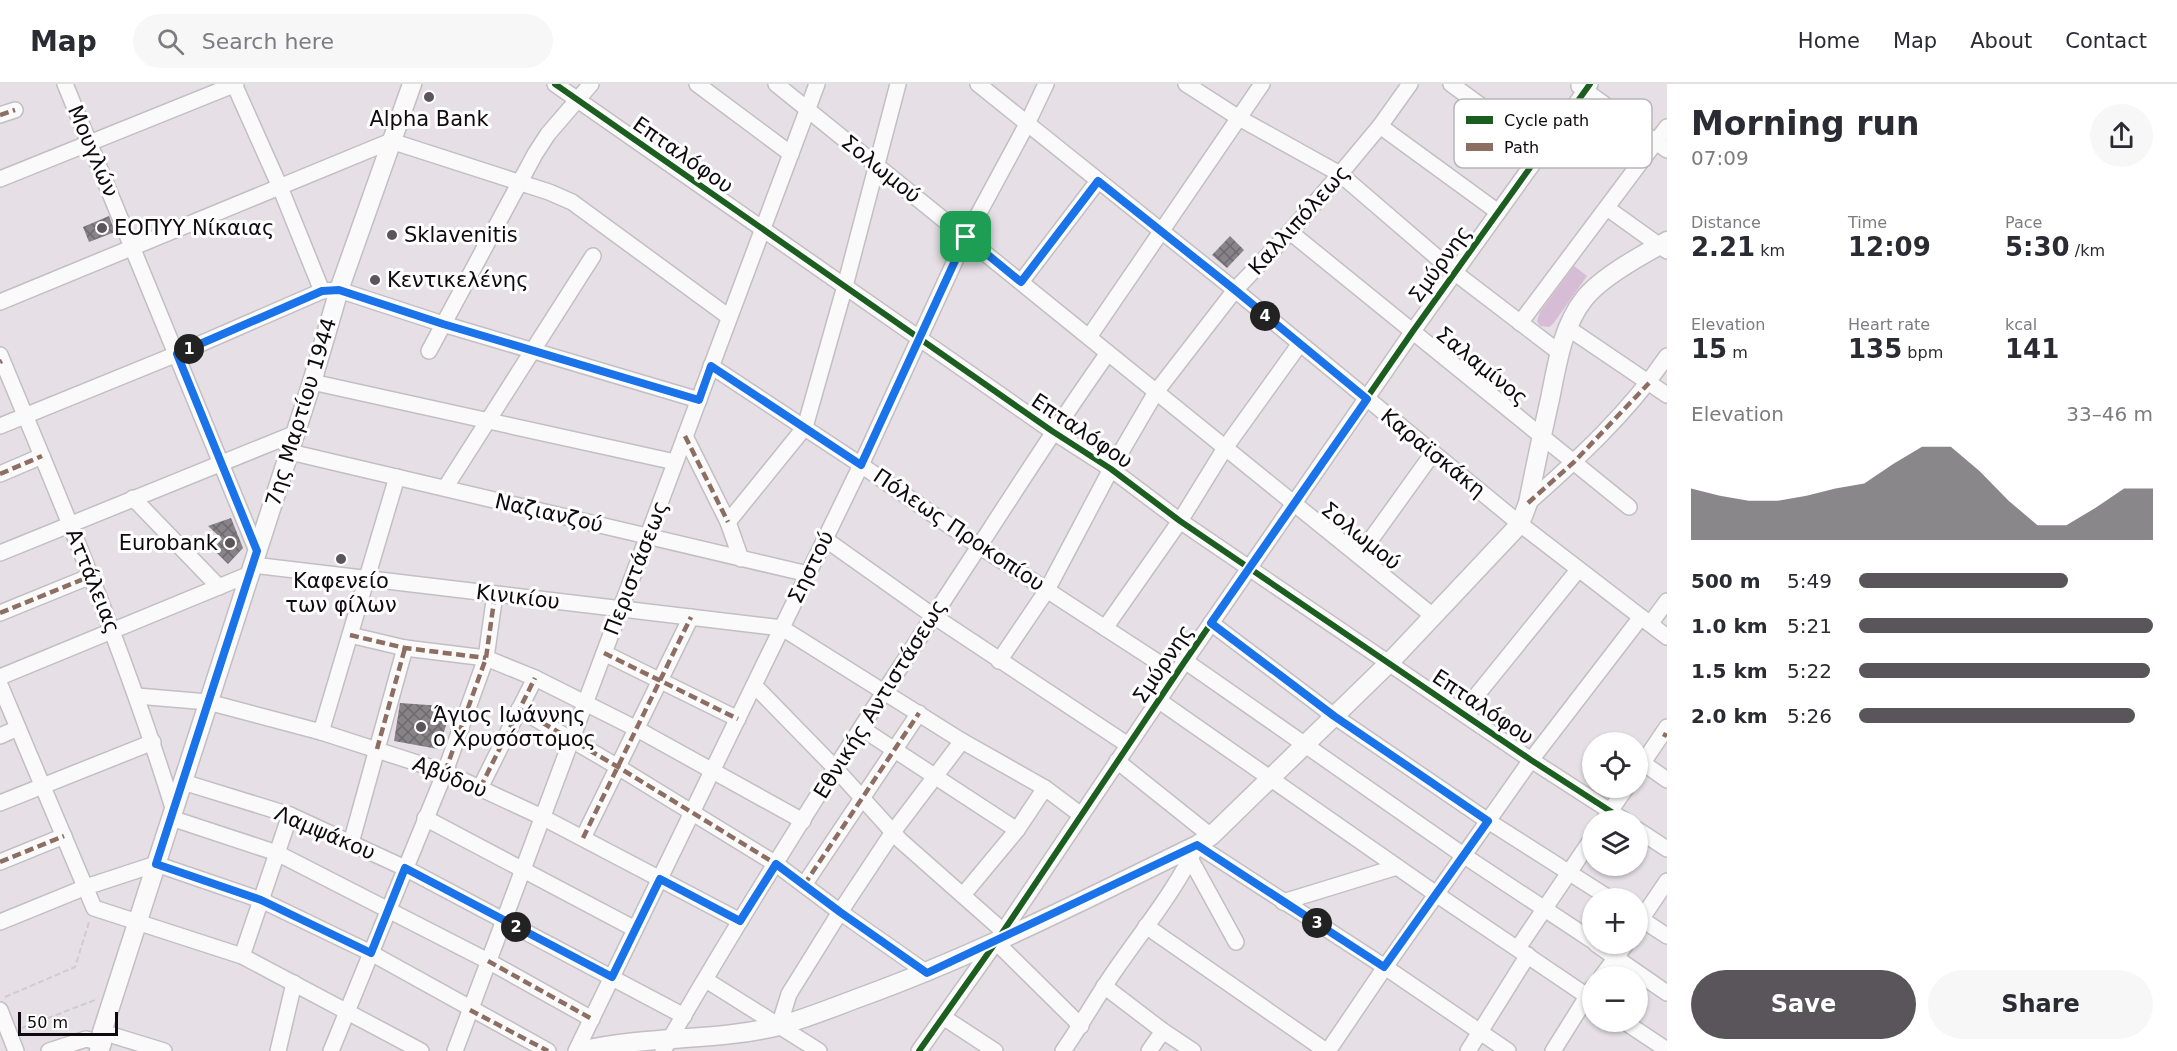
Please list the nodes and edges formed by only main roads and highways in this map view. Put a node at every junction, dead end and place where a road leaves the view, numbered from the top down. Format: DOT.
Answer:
graph roads {
  1 [pos="412,84"];
  2 [pos="1664,246"];
  3 [pos="101,1042"];
  4 [pos="666,1044"];
  5 [pos="578,1051"];
  1 -- 3 [label="main road, 7ης Μαρτίου 1944"];
  2 -- 4 [label="main road"];
  4 -- 5 [label="main road"];
}
